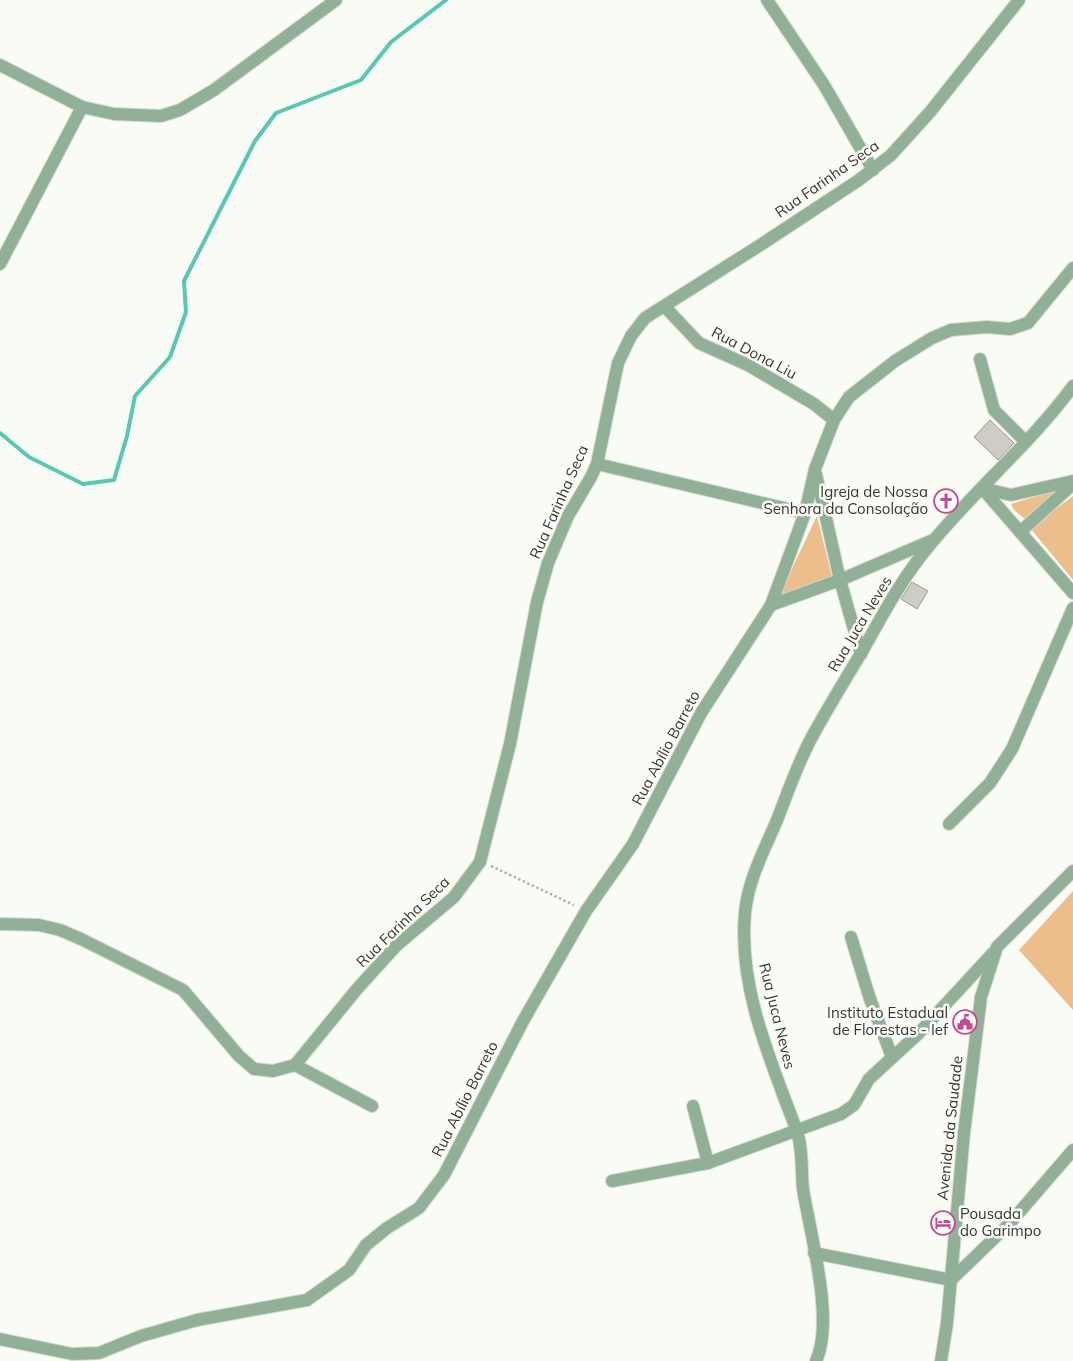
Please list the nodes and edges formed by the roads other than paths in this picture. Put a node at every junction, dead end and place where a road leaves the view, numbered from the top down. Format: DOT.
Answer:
graph roads {
  1 [pos="336,0"];
  2 [pos="767,0"];
  3 [pos="1019,0"];
  4 [pos="0,65"];
  5 [pos="82,107"];
  6 [pos="873,170"];
  7 [pos="0,264"];
  8 [pos="1073,268"];
  9 [pos="664,307"];
  10 [pos="980,359"];
  11 [pos="1073,386"];
  12 [pos="834,420"];
  13 [pos="1025,441"];
  14 [pos="596,464"];
  15 [pos="815,469"];
  16 [pos="1073,482"];
  17 [pos="982,488"];
  18 [pos="805,513"];
  19 [pos="1020,532"];
  20 [pos="934,540"];
  21 [pos="840,580"];
  22 [pos="1073,593"];
  23 [pos="771,605"];
  24 [pos="1073,608"];
  25 [pos="860,654"];
  26 [pos="950,824"];
  27 [pos="1073,871"];
  28 [pos="0,922"];
  29 [pos="851,937"];
  30 [pos="997,947"];
  31 [pos="892,1057"];
  32 [pos="295,1065"];
  33 [pos="372,1106"];
  34 [pos="693,1106"];
  35 [pos="797,1131"];
  36 [pos="1073,1150"];
  37 [pos="708,1164"];
  38 [pos="612,1181"];
  39 [pos="814,1254"];
  40 [pos="952,1280"];
  41 [pos="0,1339"];
  42 [pos="816,1361"];
  43 [pos="941,1361"];
  1 -- 5 [label="street"];
  2 -- 6 [label="street"];
  3 -- 6 [label="street, Rua Farinha Seca"];
  4 -- 5 [label="street"];
  5 -- 7 [label="street"];
  6 -- 9 [label="street, Rua Farinha Seca"];
  8 -- 12 [label="street, Rua Abílio Barreto"];
  9 -- 12 [label="street, Rua Dona Liu"];
  9 -- 14 [label="street, Rua Farinha Seca"];
  10 -- 13 [label="street"];
  11 -- 13 [label="street, Rua Juca Neves"];
  12 -- 15 [label="street, Rua Abílio Barreto"];
  13 -- 17 [label="street, Rua Juca Neves"];
  14 -- 18 [label="street"];
  14 -- 32 [label="street, Rua Farinha Seca"];
  15 -- 18 [label="street, Rua Abílio Barreto"];
  15 -- 21 [label="street"];
  16 -- 17 [label="street"];
  16 -- 19 [label="street"];
  17 -- 19 [label="street"];
  17 -- 20 [label="street, Rua Juca Neves"];
  18 -- 23 [label="street, Rua Abílio Barreto"];
  19 -- 22 [label="street"];
  20 -- 21 [label="street"];
  20 -- 25 [label="street, Rua Juca Neves"];
  21 -- 23 [label="street"];
  21 -- 25 [label="street"];
  23 -- 41 [label="street, Rua Abílio Barreto"];
  24 -- 26 [label="street"];
  25 -- 35 [label="street, Rua Juca Neves"];
  27 -- 30 [label="street, Avenida da Saudade"];
  28 -- 32 [label="street"];
  29 -- 31 [label="street"];
  30 -- 31 [label="street"];
  30 -- 40 [label="street, Avenida da Saudade"];
  31 -- 35 [label="street"];
  32 -- 33 [label="street"];
  34 -- 37 [label="street"];
  35 -- 37 [label="street"];
  35 -- 39 [label="street, Rua Juca Neves"];
  36 -- 40 [label="street"];
  37 -- 38 [label="street"];
  39 -- 40 [label="street"];
  39 -- 42 [label="street, Rua Juca Neves"];
  40 -- 43 [label="street, Avenida da Saudade"];
}
